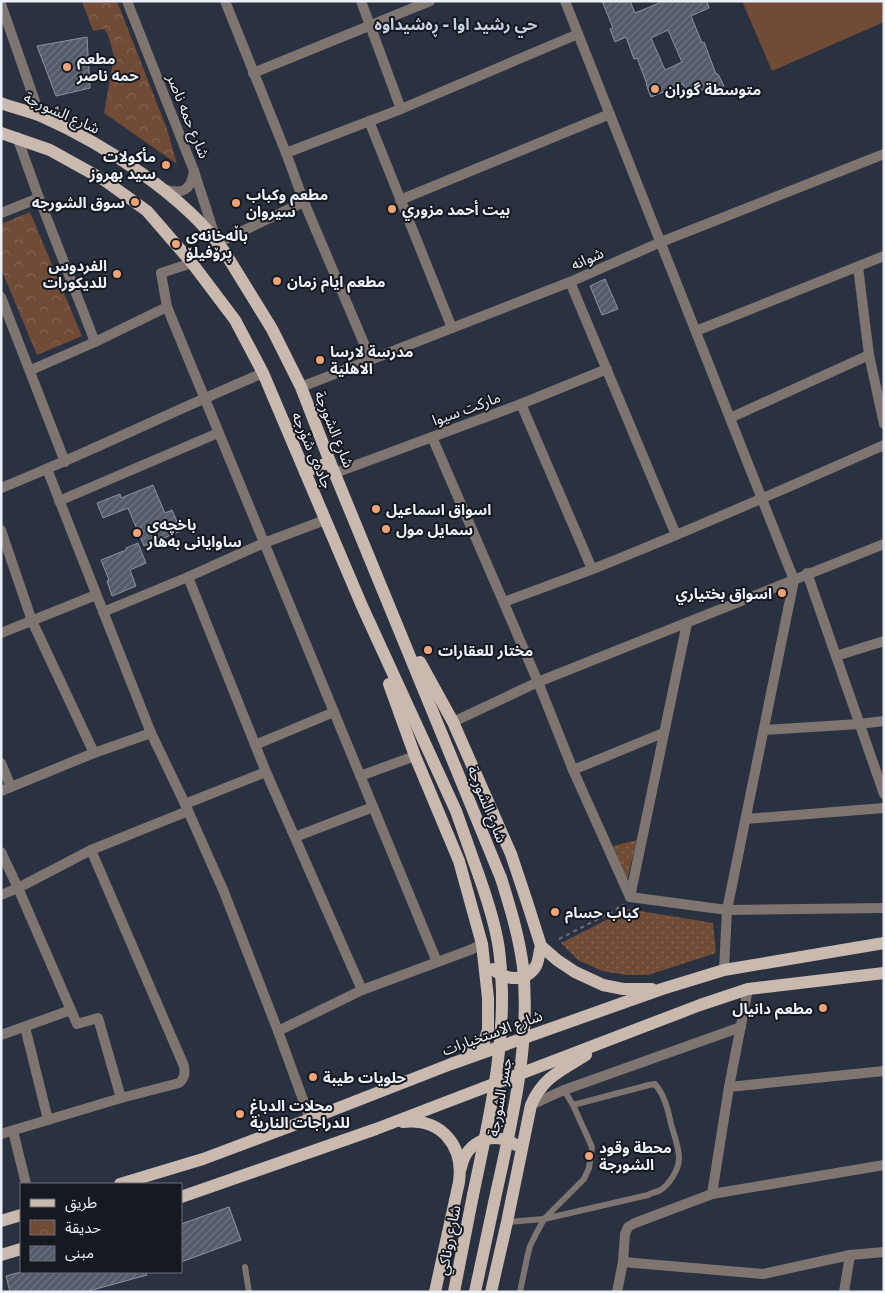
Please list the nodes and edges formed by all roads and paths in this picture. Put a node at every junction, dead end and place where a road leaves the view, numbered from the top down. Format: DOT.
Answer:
graph roads {
  1 [pos="127,1"];
  2 [pos="225,1"];
  3 [pos="361,1"];
  4 [pos="430,1"];
  5 [pos="565,1"];
  6 [pos="1,4"];
  7 [pos="369,25"];
  8 [pos="578,34"];
  9 [pos="253,73"];
  10 [pos="1,103"];
  11 [pos="401,109"];
  12 [pos="610,114"];
  13 [pos="40,116"];
  14 [pos="369,121"];
  15 [pos="1,133"];
  16 [pos="17,137"];
  17 [pos="286,152"];
  18 [pos="884,154"];
  19 [pos="194,170"];
  20 [pos="160,187"];
  21 [pos="39,198"];
  22 [pos="400,200"];
  23 [pos="304,202"];
  24 [pos="1,214"];
  25 [pos="661,242"];
  26 [pos="218,243"];
  27 [pos="884,256"];
  28 [pos="192,263"];
  29 [pos="858,267"];
  30 [pos="570,282"];
  31 [pos="1,297"];
  32 [pos="167,307"];
  33 [pos="452,328"];
  34 [pos="696,331"];
  35 [pos="95,342"];
  36 [pos="869,355"];
  37 [pos="371,360"];
  38 [pos="607,369"];
  39 [pos="31,370"];
  40 [pos="263,373"];
  41 [pos="301,387"];
  42 [pos="204,398"];
  43 [pos="521,404"];
  44 [pos="730,418"];
  45 [pos="884,424"];
  46 [pos="218,433"];
  47 [pos="432,437"];
  48 [pos="884,445"];
  49 [pos="65,462"];
  50 [pos="333,468"];
  51 [pos="47,469"];
  52 [pos="305,472"];
  53 [pos="1,488"];
  54 [pos="762,499"];
  55 [pos="59,501"];
  56 [pos="325,520"];
  57 [pos="1,530"];
  58 [pos="676,534"];
  59 [pos="264,543"];
  60 [pos="884,544"];
  61 [pos="592,569"];
  62 [pos="807,573"];
  63 [pos="188,577"];
  64 [pos="794,580"];
  65 [pos="96,595"];
  66 [pos="504,602"];
  67 [pos="362,606"];
  68 [pos="391,610"];
  69 [pos="103,612"];
  70 [pos="32,621"];
  71 [pos="687,623"];
  72 [pos="1,633"];
  73 [pos="884,641"];
  74 [pos="836,656"];
  75 [pos="538,682"];
  76 [pos="334,712"];
  77 [pos="884,721"];
  78 [pos="453,722"];
  79 [pos="860,724"];
  80 [pos="764,730"];
  81 [pos="151,733"];
  82 [pos="663,733"];
  83 [pos="255,745"];
  84 [pos="94,753"];
  85 [pos="415,756"];
  86 [pos="1,763"];
  87 [pos="573,770"];
  88 [pos="266,772"];
  89 [pos="360,776"];
  90 [pos="6,789"];
  91 [pos="884,794"];
  92 [pos="187,807"];
  93 [pos="373,807"];
  94 [pos="884,808"];
  95 [pos="746,819"];
  96 [pos="295,838"];
  97 [pos="91,850"];
  98 [pos="1,852"];
  99 [pos="479,876"];
  100 [pos="501,878"];
  101 [pos="18,888"];
  102 [pos="1,895"];
  103 [pos="629,898"];
  104 [pos="884,908"];
  105 [pos="727,910"];
  106 [pos="559,939"];
  107 [pos="884,943"];
  108 [pos="482,944"];
  109 [pos="540,946"];
  110 [pos="437,962"];
  111 [pos="724,970"];
  112 [pos="884,973"];
  113 [pos="662,989"];
  114 [pos="748,989"];
  115 [pos="362,990"];
  116 [pos="71,1010"];
  117 [pos="25,1027"];
  118 [pos="742,1027"];
  119 [pos="278,1031"];
  120 [pos="1,1035"];
  121 [pos="617,1037"];
  122 [pos="451,1064"];
  123 [pos="884,1071"];
  124 [pos="729,1087"];
  125 [pos="564,1090"];
  126 [pos="121,1098"];
  127 [pos="531,1105"];
  128 [pos="573,1106"];
  129 [pos="310,1119"];
  130 [pos="48,1120"];
  131 [pos="376,1129"];
  132 [pos="13,1131"];
  133 [pos="1,1134"];
  134 [pos="521,1150"];
  135 [pos="884,1165"];
  136 [pos="461,1170"];
  137 [pos="26,1183"];
  138 [pos="123,1183"];
  139 [pos="712,1194"];
  140 [pos="474,1195"];
  141 [pos="182,1197"];
  142 [pos="20,1214"];
  143 [pos="544,1219"];
  144 [pos="1,1221"];
  145 [pos="507,1222"];
  146 [pos="20,1249"];
  147 [pos="884,1252"];
  148 [pos="1,1255"];
  149 [pos="850,1255"];
  150 [pos="623,1262"];
  151 [pos="245,1267"];
  152 [pos="249,1292"];
  153 [pos="435,1292"];
  154 [pos="454,1292"];
  155 [pos="475,1292"];
  156 [pos="491,1292"];
  157 [pos="520,1292"];
  158 [pos="617,1292"];
  159 [pos="844,1292"];
  1 -- 19 [label="street, شارع حمه ناصر"];
  2 -- 9 [label="street"];
  3 -- 7 [label="street"];
  4 -- 7 [label="street"];
  5 -- 8 [label="street"];
  6 -- 13 [label="street"];
  7 -- 9 [label="street"];
  7 -- 11 [label="street"];
  8 -- 11 [label="street"];
  8 -- 12 [label="street"];
  9 -- 17 [label="street"];
  10 -- 13 [label="main road, شارع الشورجة"];
  11 -- 14 [label="street"];
  12 -- 22 [label="street"];
  12 -- 25 [label="street"];
  13 -- 20 [label="main road, شارع الشورجة"];
  14 -- 17 [label="street"];
  14 -- 22 [label="street"];
  15 -- 16 [label="main road, جادەی شۆرجە"];
  16 -- 21 [label="street"];
  16 -- 28 [label="main road, جادەی شۆرجە"];
  17 -- 23 [label="street"];
  18 -- 25 [label="street, شوانە"];
  19 -- 20 [label="street"];
  19 -- 26 [label="street, شارع حمه ناصر"];
  20 -- 26 [label="main road, شارع الشورجة"];
  21 -- 24 [label="street"];
  21 -- 35 [label="street"];
  22 -- 33 [label="street"];
  23 -- 26 [label="street"];
  23 -- 37 [label="street"];
  25 -- 30 [label="street, شوانە"];
  25 -- 34 [label="street"];
  26 -- 41 [label="main road, شارع الشورجة"];
  27 -- 29 [label="street"];
  28 -- 32 [label="street"];
  28 -- 40 [label="main road, جادەی شۆرجە"];
  29 -- 34 [label="street"];
  29 -- 36 [label="street"];
  30 -- 33 [label="street, شوانە"];
  30 -- 38 [label="street"];
  31 -- 39 [label="street"];
  32 -- 35 [label="street"];
  32 -- 42 [label="street"];
  33 -- 37 [label="street, شوانە"];
  34 -- 44 [label="street"];
  35 -- 39 [label="street"];
  36 -- 44 [label="street"];
  36 -- 45 [label="street"];
  37 -- 41 [label="street, شوانە"];
  38 -- 43 [label="street, مارکت سیوا"];
  38 -- 58 [label="street"];
  39 -- 49 [label="street"];
  40 -- 42 [label="street"];
  40 -- 52 [label="main road, جادەی شۆرجە"];
  41 -- 50 [label="main road, شارع الشورجة"];
  42 -- 46 [label="street"];
  42 -- 49 [label="street"];
  43 -- 47 [label="street, مارکت سیوا"];
  43 -- 61 [label="street"];
  44 -- 54 [label="street"];
  46 -- 55 [label="street"];
  46 -- 59 [label="street"];
  47 -- 50 [label="street, مارکت سیوا"];
  47 -- 66 [label="street"];
  48 -- 54 [label="street"];
  49 -- 51 [label="street"];
  50 -- 52 [label="main road"];
  50 -- 68 [label="main road, شارع الشورجة"];
  51 -- 53 [label="street"];
  51 -- 55 [label="street"];
  52 -- 56 [label="main road, جادەی شۆرجە"];
  54 -- 58 [label="street"];
  54 -- 64 [label="street"];
  55 -- 65 [label="street"];
  56 -- 59 [label="street"];
  56 -- 67 [label="main road, جادەی شۆرجە"];
  57 -- 70 [label="street"];
  58 -- 61 [label="street"];
  59 -- 63 [label="street"];
  59 -- 76 [label="street"];
  60 -- 62 [label="street"];
  61 -- 66 [label="street"];
  62 -- 64 [label="street"];
  62 -- 74 [label="street"];
  63 -- 69 [label="street"];
  63 -- 83 [label="street"];
  64 -- 71 [label="street"];
  64 -- 80 [label="street"];
  65 -- 69 [label="street"];
  65 -- 70 [label="street"];
  66 -- 75 [label="street"];
  67 -- 85 [label="main road"];
  67 -- 99 [label="main road, جادەی شۆرجە"];
  68 -- 78 [label="main road"];
  68 -- 100 [label="main road, شارع الشورجة"];
  69 -- 81 [label="street"];
  70 -- 72 [label="street"];
  70 -- 84 [label="street"];
  71 -- 75 [label="street"];
  71 -- 82 [label="street"];
  73 -- 74 [label="street"];
  74 -- 79 [label="street"];
  75 -- 78 [label="street"];
  75 -- 87 [label="street"];
  76 -- 83 [label="street"];
  76 -- 89 [label="street"];
  77 -- 79 [label="street"];
  78 -- 109 [label="main road"];
  79 -- 80 [label="street"];
  79 -- 91 [label="street"];
  80 -- 95 [label="street"];
  81 -- 84 [label="street"];
  81 -- 92 [label="street"];
  82 -- 87 [label="street"];
  82 -- 103 [label="street"];
  83 -- 88 [label="street"];
  84 -- 90 [label="street"];
  85 -- 89 [label="street"];
  85 -- 108 [label="main road"];
  86 -- 90 [label="street"];
  87 -- 103 [label="street"];
  88 -- 92 [label="street"];
  88 -- 96 [label="street"];
  89 -- 93 [label="street"];
  92 -- 97 [label="street"];
  92 -- 119 [label="street"];
  93 -- 96 [label="street"];
  93 -- 110 [label="street"];
  94 -- 95 [label="street"];
  95 -- 105 [label="street"];
  96 -- 115 [label="street"];
  97 -- 101 [label="street"];
  97 -- 126 [label="street"];
  98 -- 101 [label="street"];
  99 -- 140 [label="main road, جسر الشورجة, bridge"];
  100 -- 155 [label="main road, جسر الشورجة, bridge"];
  101 -- 102 [label="street"];
  101 -- 116 [label="street"];
  103 -- 105 [label="street"];
  103 -- 106 [label="path"];
  104 -- 105 [label="street"];
  105 -- 111 [label="street"];
  107 -- 111 [label="main road, شارع الاستخبارات"];
  108 -- 109 [label="main road"];
  108 -- 110 [label="street"];
  108 -- 122 [label="main road"];
  109 -- 113 [label="main road"];
  110 -- 115 [label="street"];
  111 -- 113 [label="main road, شارع الاستخبارات"];
  112 -- 114 [label="main road"];
  113 -- 122 [label="main road, شارع الاستخبارات"];
  114 -- 118 [label="street"];
  114 -- 121 [label="main road"];
  115 -- 119 [label="street"];
  116 -- 117 [label="street"];
  116 -- 126 [label="street"];
  117 -- 120 [label="street"];
  117 -- 130 [label="street"];
  118 -- 124 [label="street"];
  118 -- 125 [label="street"];
  119 -- 129 [label="street"];
  121 -- 127 [label="main road"];
  121 -- 131 [label="main road"];
  122 -- 129 [label="main road, شارع الاستخبارات"];
  123 -- 124 [label="street"];
  124 -- 139 [label="street"];
  125 -- 127 [label="street"];
  125 -- 128 [label="lane"];
  126 -- 130 [label="street"];
  127 -- 134 [label="main road"];
  128 -- 143 [label="lane"];
  128 -- 143 [label="lane"];
  129 -- 138 [label="main road, شارع الاستخبارات"];
  130 -- 132 [label="street"];
  131 -- 136 [label="main road"];
  131 -- 141 [label="main road"];
  132 -- 133 [label="street"];
  132 -- 137 [label="street"];
  134 -- 136 [label="main road"];
  134 -- 145 [label="main road"];
  135 -- 139 [label="street"];
  136 -- 153 [label="main road"];
  139 -- 150 [label="street"];
  140 -- 154 [label="main road, شارع روناكي"];
  142 -- 144 [label="main road"];
  143 -- 145 [label="lane"];
  143 -- 157 [label="lane"];
  145 -- 156 [label="main road"];
  146 -- 148 [label="main road"];
  147 -- 149 [label="street"];
  149 -- 150 [label="street"];
  149 -- 159 [label="street"];
  150 -- 158 [label="street"];
  151 -- 152 [label="lane"];
}
